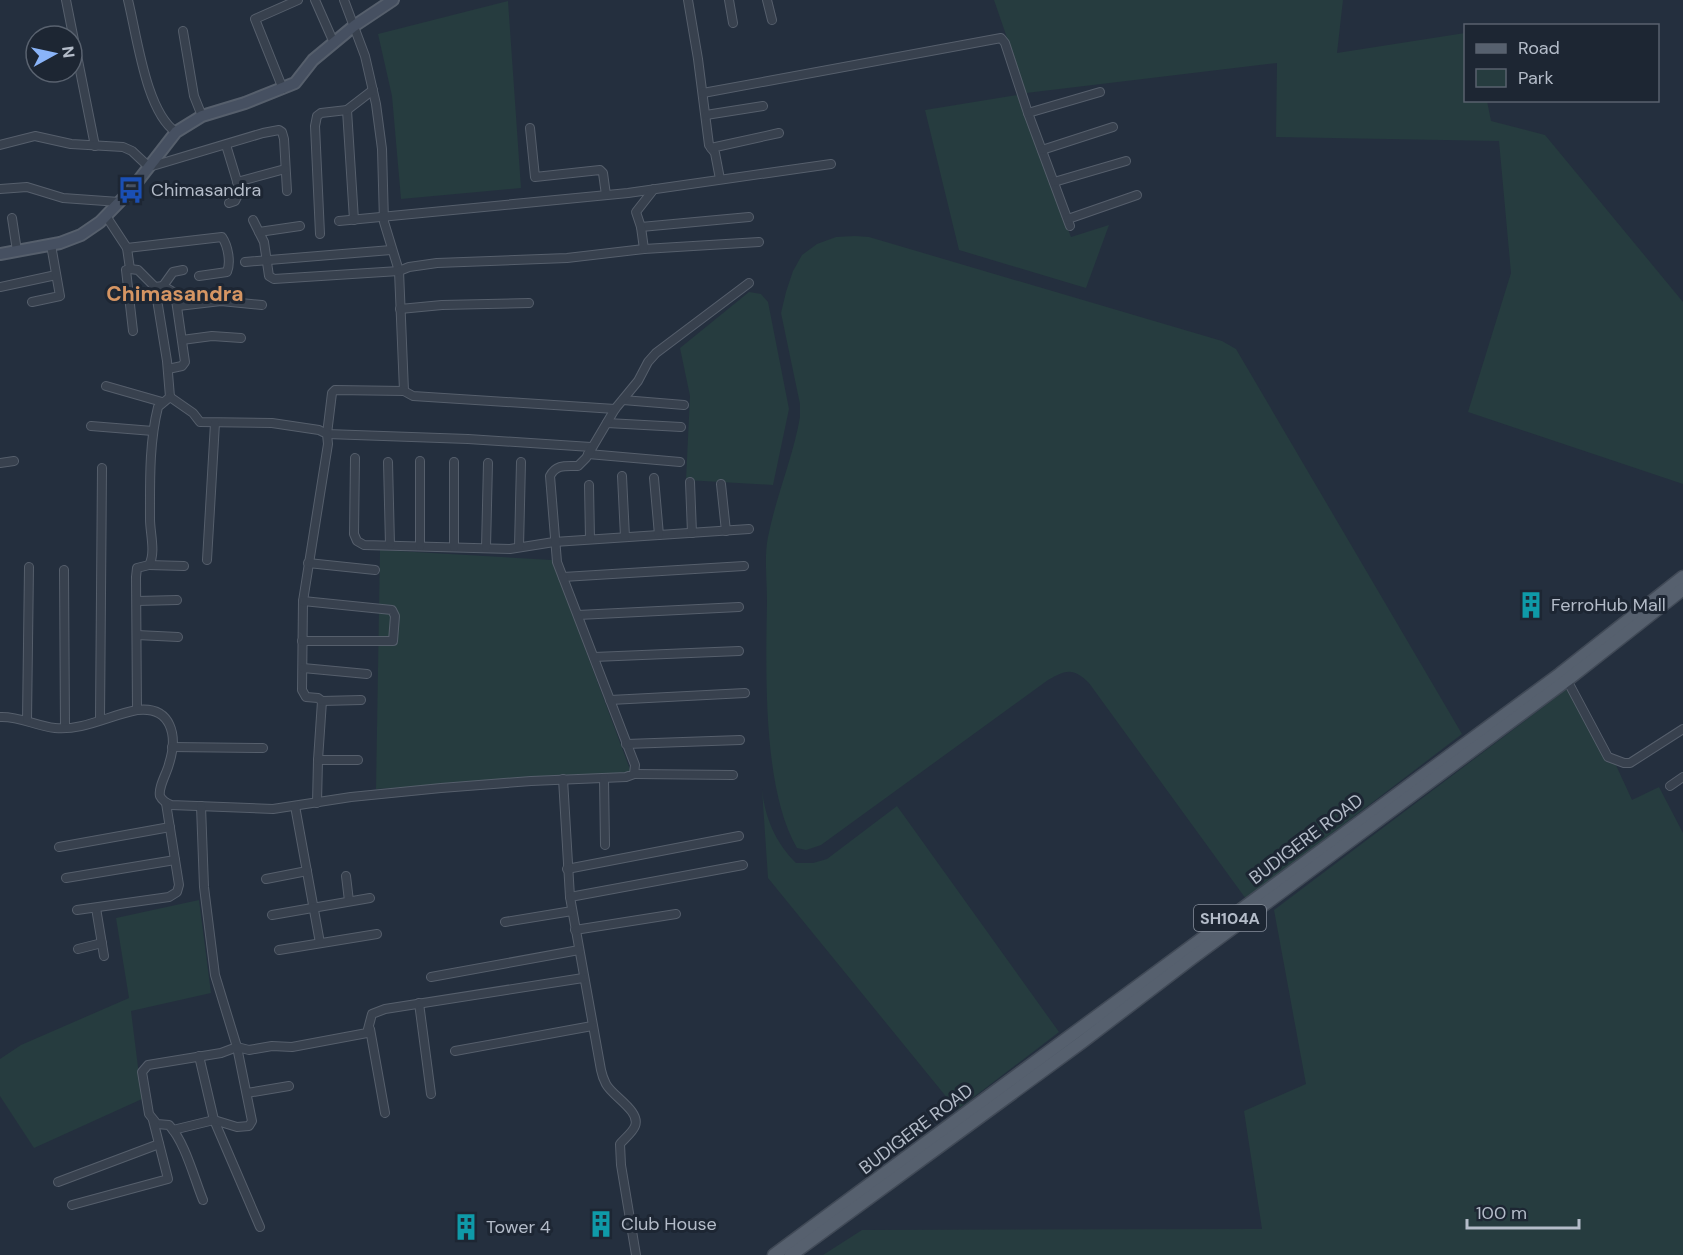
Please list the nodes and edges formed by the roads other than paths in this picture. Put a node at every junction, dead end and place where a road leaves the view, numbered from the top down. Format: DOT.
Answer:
graph roads {
  1 [pos="66,0"];
  2 [pos="128,0"];
  3 [pos="298,0"];
  4 [pos="315,0"];
  5 [pos="344,0"];
  6 [pos="392,0"];
  7 [pos="688,0"];
  8 [pos="729,0"];
  9 [pos="767,0"];
  10 [pos="772,20"];
  11 [pos="733,23"];
  12 [pos="354,26"];
  13 [pos="183,31"];
  14 [pos="334,43"];
  15 [pos="283,89"];
  16 [pos="373,90"];
  17 [pos="1100,92"];
  18 [pos="703,93"];
  19 [pos="763,106"];
  20 [pos="347,110"];
  21 [pos="1028,113"];
  22 [pos="706,115"];
  23 [pos="202,116"];
  24 [pos="1113,127"];
  25 [pos="530,128"];
  26 [pos="176,132"];
  27 [pos="779,133"];
  28 [pos="0,145"];
  29 [pos="226,145"];
  30 [pos="95,146"];
  31 [pos="711,148"];
  32 [pos="1042,150"];
  33 [pos="1126,161"];
  34 [pos="831,164"];
  35 [pos="149,167"];
  36 [pos="285,169"];
  37 [pos="720,179"];
  38 [pos="237,182"];
  39 [pos="1054,183"];
  40 [pos="0,189"];
  41 [pos="654,189"];
  42 [pos="287,191"];
  43 [pos="606,195"];
  44 [pos="1137,195"];
  45 [pos="120,202"];
  46 [pos="229,203"];
  47 [pos="106,216"];
  48 [pos="749,217"];
  49 [pos="12,218"];
  50 [pos="384,218"];
  51 [pos="253,220"];
  52 [pos="354,220"];
  53 [pos="339,221"];
  54 [pos="300,226"];
  55 [pos="641,227"];
  56 [pos="259,232"];
  57 [pos="320,234"];
  58 [pos="759,242"];
  59 [pos="51,245"];
  60 [pos="127,248"];
  61 [pos="644,249"];
  62 [pos="391,250"];
  63 [pos="17,251"];
  64 [pos="0,254"];
  65 [pos="267,260"];
  66 [pos="245,262"];
  67 [pos="130,269"];
  68 [pos="183,270"];
  69 [pos="399,271"];
  70 [pos="56,275"];
  71 [pos="199,276"];
  72 [pos="749,283"];
  73 [pos="159,286"];
  74 [pos="0,287"];
  75 [pos="32,302"];
  76 [pos="529,303"];
  77 [pos="262,305"];
  78 [pos="177,306"];
  79 [pos="400,309"];
  80 [pos="133,331"];
  81 [pos="241,338"];
  82 [pos="182,340"];
  83 [pos="168,369"];
  84 [pos="106,386"];
  85 [pos="404,392"];
  86 [pos="166,400"];
  87 [pos="623,400"];
  88 [pos="684,405"];
  89 [pos="615,409"];
  90 [pos="215,423"];
  91 [pos="607,423"];
  92 [pos="91,426"];
  93 [pos="681,427"];
  94 [pos="153,431"];
  95 [pos="327,434"];
  96 [pos="590,451"];
  97 [pos="355,458"];
  98 [pos="14,461"];
  99 [pos="420,461"];
  100 [pos="388,462"];
  101 [pos="454,462"];
  102 [pos="521,462"];
  103 [pos="681,462"];
  104 [pos="0,463"];
  105 [pos="488,463"];
  106 [pos="102,468"];
  107 [pos="622,476"];
  108 [pos="654,478"];
  109 [pos="690,482"];
  110 [pos="721,484"];
  111 [pos="589,485"];
  112 [pos="749,529"];
  113 [pos="726,531"];
  114 [pos="692,533"];
  115 [pos="659,535"];
  116 [pos="625,537"];
  117 [pos="590,539"];
  118 [pos="554,542"];
  119 [pos="390,545"];
  120 [pos="420,546"];
  121 [pos="454,547"];
  122 [pos="486,548"];
  123 [pos="519,548"];
  124 [pos="207,560"];
  125 [pos="308,563"];
  126 [pos="149,565"];
  127 [pos="184,566"];
  128 [pos="744,566"];
  129 [pos="29,567"];
  130 [pos="64,570"];
  131 [pos="375,570"];
  132 [pos="563,577"];
  133 [pos="1683,577"];
  134 [pos="1683,589"];
  135 [pos="177,600"];
  136 [pos="137,601"];
  137 [pos="303,601"];
  138 [pos="738,607"];
  139 [pos="578,615"];
  140 [pos="137,635"];
  141 [pos="178,636"];
  142 [pos="302,641"];
  143 [pos="739,651"];
  144 [pos="594,657"];
  145 [pos="303,668"];
  146 [pos="367,674"];
  147 [pos="1567,680"];
  148 [pos="745,693"];
  149 [pos="322,700"];
  150 [pos="361,700"];
  151 [pos="610,700"];
  152 [pos="137,710"];
  153 [pos="0,717"];
  154 [pos="100,719"];
  155 [pos="27,720"];
  156 [pos="65,728"];
  157 [pos="1683,729"];
  158 [pos="740,740"];
  159 [pos="626,744"];
  160 [pos="172,747"];
  161 [pos="264,748"];
  162 [pos="318,760"];
  163 [pos="358,760"];
  164 [pos="634,774"];
  165 [pos="733,775"];
  166 [pos="1683,777"];
  167 [pos="604,778"];
  168 [pos="563,779"];
  169 [pos="1670,786"];
  170 [pos="166,802"];
  171 [pos="317,803"];
  172 [pos="201,806"];
  173 [pos="296,806"];
  174 [pos="170,827"];
  175 [pos="739,836"];
  176 [pos="605,845"];
  177 [pos="59,847"];
  178 [pos="175,860"];
  179 [pos="743,865"];
  180 [pos="567,869"];
  181 [pos="307,871"];
  182 [pos="346,876"];
  183 [pos="66,878"];
  184 [pos="266,879"];
  185 [pos="370,897"];
  186 [pos="570,897"];
  187 [pos="349,901"];
  188 [pos="96,908"];
  189 [pos="314,908"];
  190 [pos="77,910"];
  191 [pos="572,910"];
  192 [pos="676,914"];
  193 [pos="272,915"];
  194 [pos="505,922"];
  195 [pos="575,930"];
  196 [pos="377,934"];
  197 [pos="102,943"];
  198 [pos="320,943"];
  199 [pos="78,949"];
  200 [pos="279,950"];
  201 [pos="579,950"];
  202 [pos="104,956"];
  203 [pos="431,977"];
  204 [pos="583,978"];
  205 [pos="419,1003"];
  206 [pos="369,1025"];
  207 [pos="592,1026"];
  208 [pos="237,1047"];
  209 [pos="454,1051"];
  210 [pos="199,1056"];
  211 [pos="289,1086"];
  212 [pos="247,1093"];
  213 [pos="431,1095"];
  214 [pos="385,1113"];
  215 [pos="153,1120"];
  216 [pos="214,1120"];
  217 [pos="173,1130"];
  218 [pos="159,1144"];
  219 [pos="58,1182"];
  220 [pos="203,1200"];
  221 [pos="72,1206"];
  222 [pos="260,1227"];
  223 [pos="636,1255"];
  224 [pos="774,1255"];
  225 [pos="791,1255"];
  1 -- 30 [label="street"];
  2 -- 26 [label="street"];
  3 -- 15 [label="street"];
  4 -- 14 [label="street"];
  5 -- 12 [label="street"];
  6 -- 12 [label="street"];
  7 -- 18 [label="street"];
  8 -- 11 [label="street"];
  9 -- 10 [label="street"];
  12 -- 14 [label="street"];
  12 -- 16 [label="street"];
  13 -- 23 [label="street"];
  14 -- 15 [label="street"];
  15 -- 23 [label="street"];
  16 -- 20 [label="street"];
  16 -- 50 [label="street"];
  17 -- 21 [label="street"];
  18 -- 21 [label="street"];
  18 -- 22 [label="street"];
  19 -- 22 [label="street"];
  20 -- 52 [label="street"];
  20 -- 57 [label="street"];
  21 -- 32 [label="street"];
  22 -- 31 [label="street"];
  23 -- 26 [label="street"];
  24 -- 32 [label="street"];
  25 -- 43 [label="street"];
  26 -- 35 [label="street"];
  27 -- 31 [label="street"];
  28 -- 30 [label="street"];
  29 -- 35 [label="street"];
  29 -- 36 [label="street"];
  29 -- 38 [label="street"];
  30 -- 35 [label="street"];
  31 -- 37 [label="street"];
  32 -- 39 [label="street"];
  33 -- 39 [label="street"];
  34 -- 37 [label="street"];
  35 -- 45 [label="street"];
  36 -- 38 [label="street"];
  36 -- 42 [label="street"];
  37 -- 41 [label="street"];
  38 -- 46 [label="street"];
  39 -- 44 [label="street"];
  40 -- 45 [label="street"];
  41 -- 43 [label="street"];
  41 -- 55 [label="street"];
  43 -- 50 [label="street"];
  45 -- 47 [label="street"];
  47 -- 59 [label="street"];
  47 -- 60 [label="street"];
  48 -- 55 [label="street"];
  49 -- 63 [label="street"];
  50 -- 52 [label="street"];
  50 -- 62 [label="street"];
  51 -- 56 [label="street"];
  52 -- 53 [label="street"];
  54 -- 56 [label="street"];
  55 -- 61 [label="street"];
  56 -- 65 [label="street"];
  58 -- 61 [label="street"];
  59 -- 63 [label="street"];
  59 -- 70 [label="street"];
  60 -- 67 [label="street"];
  60 -- 71 [label="street"];
  61 -- 69 [label="street"];
  62 -- 65 [label="street"];
  62 -- 69 [label="street"];
  63 -- 64 [label="street"];
  65 -- 66 [label="street"];
  65 -- 69 [label="street"];
  67 -- 73 [label="street"];
  67 -- 80 [label="street"];
  68 -- 73 [label="street"];
  69 -- 79 [label="street"];
  70 -- 74 [label="street"];
  70 -- 75 [label="street"];
  72 -- 87 [label="street"];
  73 -- 78 [label="street"];
  73 -- 83 [label="street"];
  76 -- 79 [label="street"];
  77 -- 78 [label="street"];
  78 -- 82 [label="street"];
  79 -- 85 [label="street"];
  81 -- 82 [label="street"];
  82 -- 83 [label="street"];
  83 -- 86 [label="street"];
  84 -- 86 [label="street"];
  85 -- 89 [label="street"];
  85 -- 95 [label="street"];
  86 -- 90 [label="street"];
  86 -- 94 [label="street"];
  87 -- 88 [label="street"];
  87 -- 89 [label="street"];
  89 -- 91 [label="street"];
  90 -- 95 [label="street"];
  90 -- 124 [label="street"];
  91 -- 93 [label="street"];
  91 -- 96 [label="street"];
  92 -- 94 [label="street"];
  94 -- 126 [label="street"];
  95 -- 96 [label="street"];
  95 -- 125 [label="street"];
  96 -- 103 [label="street"];
  96 -- 118 [label="street"];
  97 -- 119 [label="street"];
  98 -- 104 [label="street"];
  99 -- 120 [label="street"];
  100 -- 119 [label="street"];
  101 -- 121 [label="street"];
  102 -- 123 [label="street"];
  105 -- 122 [label="street"];
  106 -- 154 [label="street"];
  107 -- 116 [label="street"];
  108 -- 115 [label="street"];
  109 -- 114 [label="street"];
  110 -- 113 [label="street"];
  111 -- 117 [label="street"];
  112 -- 113 [label="street"];
  113 -- 114 [label="street"];
  114 -- 115 [label="street"];
  115 -- 116 [label="street"];
  116 -- 117 [label="street"];
  117 -- 118 [label="street"];
  118 -- 123 [label="street"];
  118 -- 132 [label="street"];
  119 -- 120 [label="street"];
  120 -- 121 [label="street"];
  121 -- 122 [label="street"];
  122 -- 123 [label="street"];
  125 -- 131 [label="street"];
  125 -- 137 [label="street"];
  126 -- 127 [label="street"];
  126 -- 136 [label="street"];
  128 -- 132 [label="street"];
  129 -- 155 [label="street"];
  130 -- 156 [label="street"];
  132 -- 139 [label="street"];
  133 -- 224 [label="main road, BUDIGERE ROAD / SH104A"];
  134 -- 147 [label="main road, BUDIGERE ROAD / SH104A"];
  135 -- 136 [label="street"];
  136 -- 140 [label="street"];
  137 -- 142 [label="street"];
  137 -- 142 [label="street"];
  138 -- 139 [label="street"];
  139 -- 144 [label="street"];
  140 -- 141 [label="street"];
  140 -- 152 [label="street"];
  142 -- 145 [label="street"];
  143 -- 144 [label="street"];
  144 -- 151 [label="street"];
  145 -- 146 [label="street"];
  145 -- 149 [label="street"];
  147 -- 157 [label="street"];
  147 -- 225 [label="main road, BUDIGERE ROAD / SH104A"];
  148 -- 151 [label="street"];
  149 -- 150 [label="street"];
  149 -- 162 [label="street"];
  151 -- 159 [label="street"];
  152 -- 154 [label="street"];
  152 -- 160 [label="street"];
  153 -- 155 [label="street"];
  154 -- 156 [label="street"];
  155 -- 156 [label="street"];
  158 -- 159 [label="street"];
  159 -- 164 [label="street"];
  160 -- 161 [label="street"];
  160 -- 170 [label="street"];
  162 -- 163 [label="street"];
  162 -- 171 [label="street"];
  164 -- 165 [label="street"];
  164 -- 167 [label="street"];
  166 -- 169 [label="street"];
  167 -- 168 [label="street"];
  167 -- 176 [label="street"];
  168 -- 171 [label="street"];
  168 -- 180 [label="street"];
  170 -- 172 [label="street"];
  170 -- 174 [label="street"];
  171 -- 173 [label="street"];
  172 -- 173 [label="street"];
  172 -- 208 [label="street"];
  173 -- 181 [label="street"];
  174 -- 177 [label="street"];
  174 -- 178 [label="street"];
  175 -- 180 [label="street"];
  178 -- 183 [label="street"];
  178 -- 188 [label="street"];
  179 -- 186 [label="street"];
  180 -- 186 [label="street"];
  181 -- 184 [label="street"];
  181 -- 189 [label="street"];
  182 -- 187 [label="street"];
  185 -- 187 [label="street"];
  186 -- 191 [label="street"];
  187 -- 189 [label="street"];
  188 -- 190 [label="street"];
  188 -- 197 [label="street"];
  189 -- 193 [label="street"];
  189 -- 198 [label="street"];
  191 -- 194 [label="street"];
  191 -- 195 [label="street"];
  192 -- 195 [label="street"];
  195 -- 201 [label="street"];
  196 -- 198 [label="street"];
  197 -- 199 [label="street"];
  197 -- 202 [label="street"];
  198 -- 200 [label="street"];
  201 -- 203 [label="street"];
  201 -- 204 [label="street"];
  204 -- 205 [label="street"];
  204 -- 207 [label="street"];
  205 -- 206 [label="street"];
  205 -- 213 [label="street"];
  206 -- 208 [label="street"];
  206 -- 214 [label="street"];
  207 -- 209 [label="street"];
  207 -- 223 [label="street"];
  208 -- 210 [label="street"];
  208 -- 212 [label="street"];
  210 -- 215 [label="street"];
  210 -- 216 [label="street"];
  211 -- 212 [label="street"];
  212 -- 216 [label="street"];
  215 -- 217 [label="street"];
  215 -- 218 [label="street"];
  216 -- 217 [label="street"];
  216 -- 222 [label="street"];
  217 -- 220 [label="street"];
  218 -- 219 [label="street"];
  218 -- 221 [label="street"];
}
